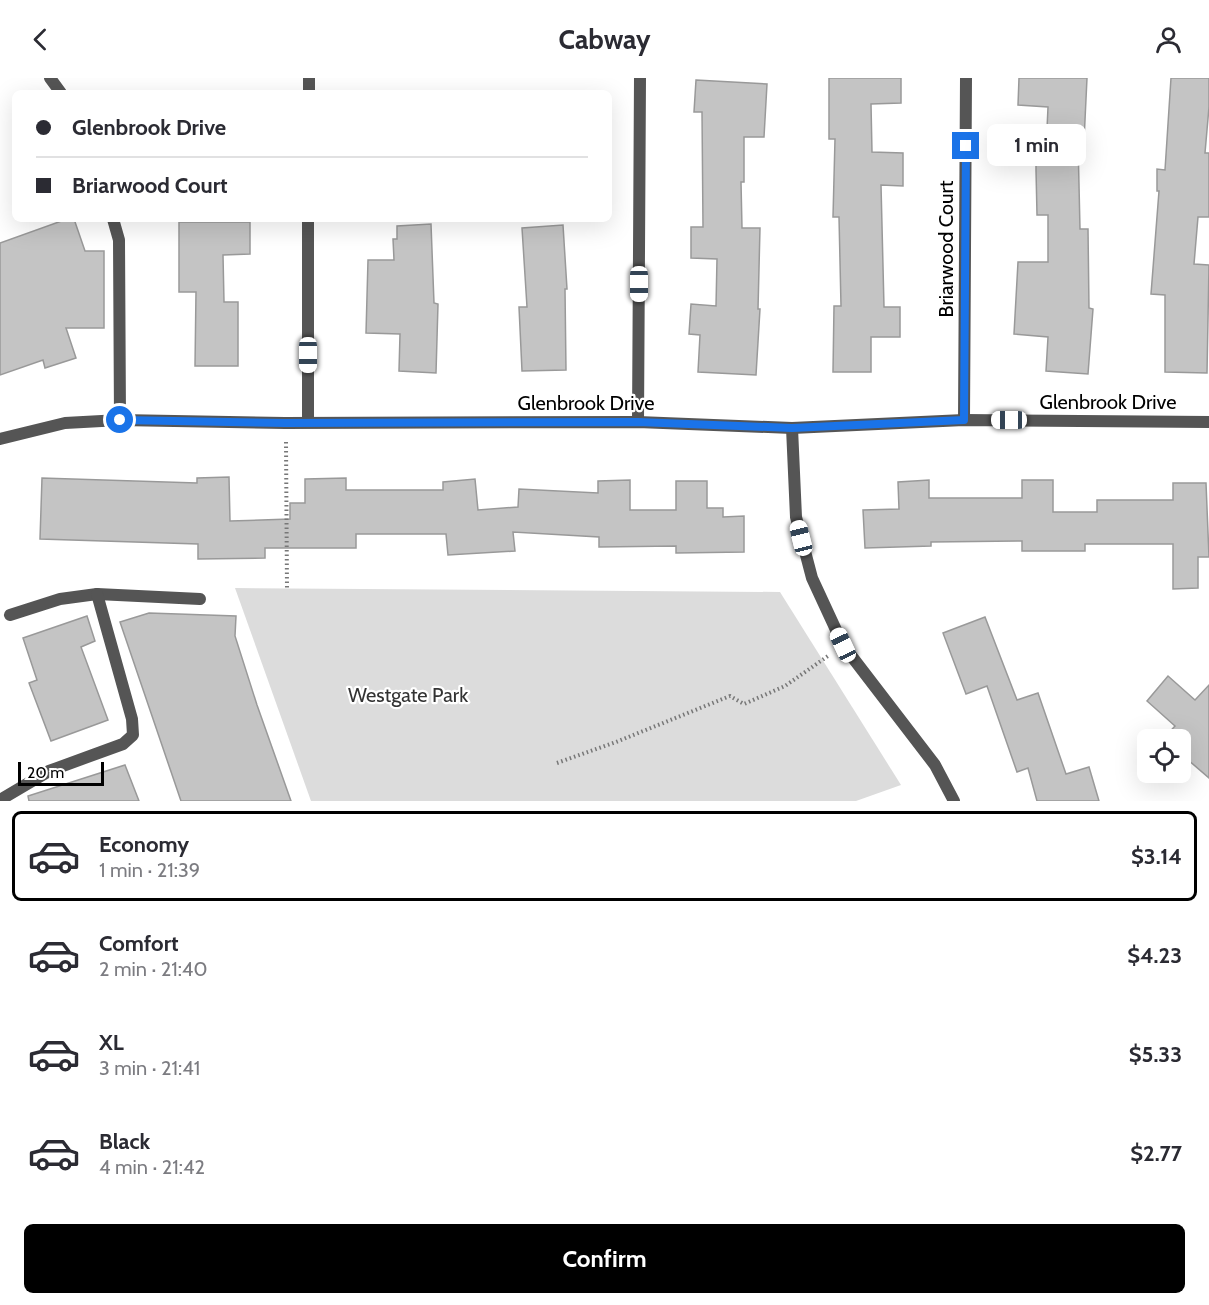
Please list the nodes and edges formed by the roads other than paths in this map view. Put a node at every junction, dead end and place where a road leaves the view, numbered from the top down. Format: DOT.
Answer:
graph roads {
  1 [pos="640,78"];
  2 [pos="966,78"];
  3 [pos="114,222"];
  4 [pos="308,222"];
  5 [pos="120,420"];
  6 [pos="964,420"];
  7 [pos="308,422"];
  8 [pos="638,422"];
  9 [pos="1209,422"];
  10 [pos="792,428"];
  11 [pos="0,439"];
  12 [pos="97,594"];
  13 [pos="200,599"];
  14 [pos="10,615"];
  15 [pos="0,800"];
  16 [pos="954,801"];
  1 -- 8 [label="street"];
  2 -- 6 [label="street, Briarwood Court"];
  3 -- 5 [label="street"];
  4 -- 7 [label="street"];
  5 -- 7 [label="street, Glenbrook Drive"];
  5 -- 11 [label="street, Glenbrook Drive"];
  6 -- 9 [label="street, Glenbrook Drive"];
  6 -- 10 [label="street, Glenbrook Drive"];
  7 -- 8 [label="street, Glenbrook Drive"];
  8 -- 10 [label="street, Glenbrook Drive"];
  10 -- 16 [label="street"];
  12 -- 13 [label="street"];
  12 -- 14 [label="street"];
  12 -- 15 [label="street"];
}
